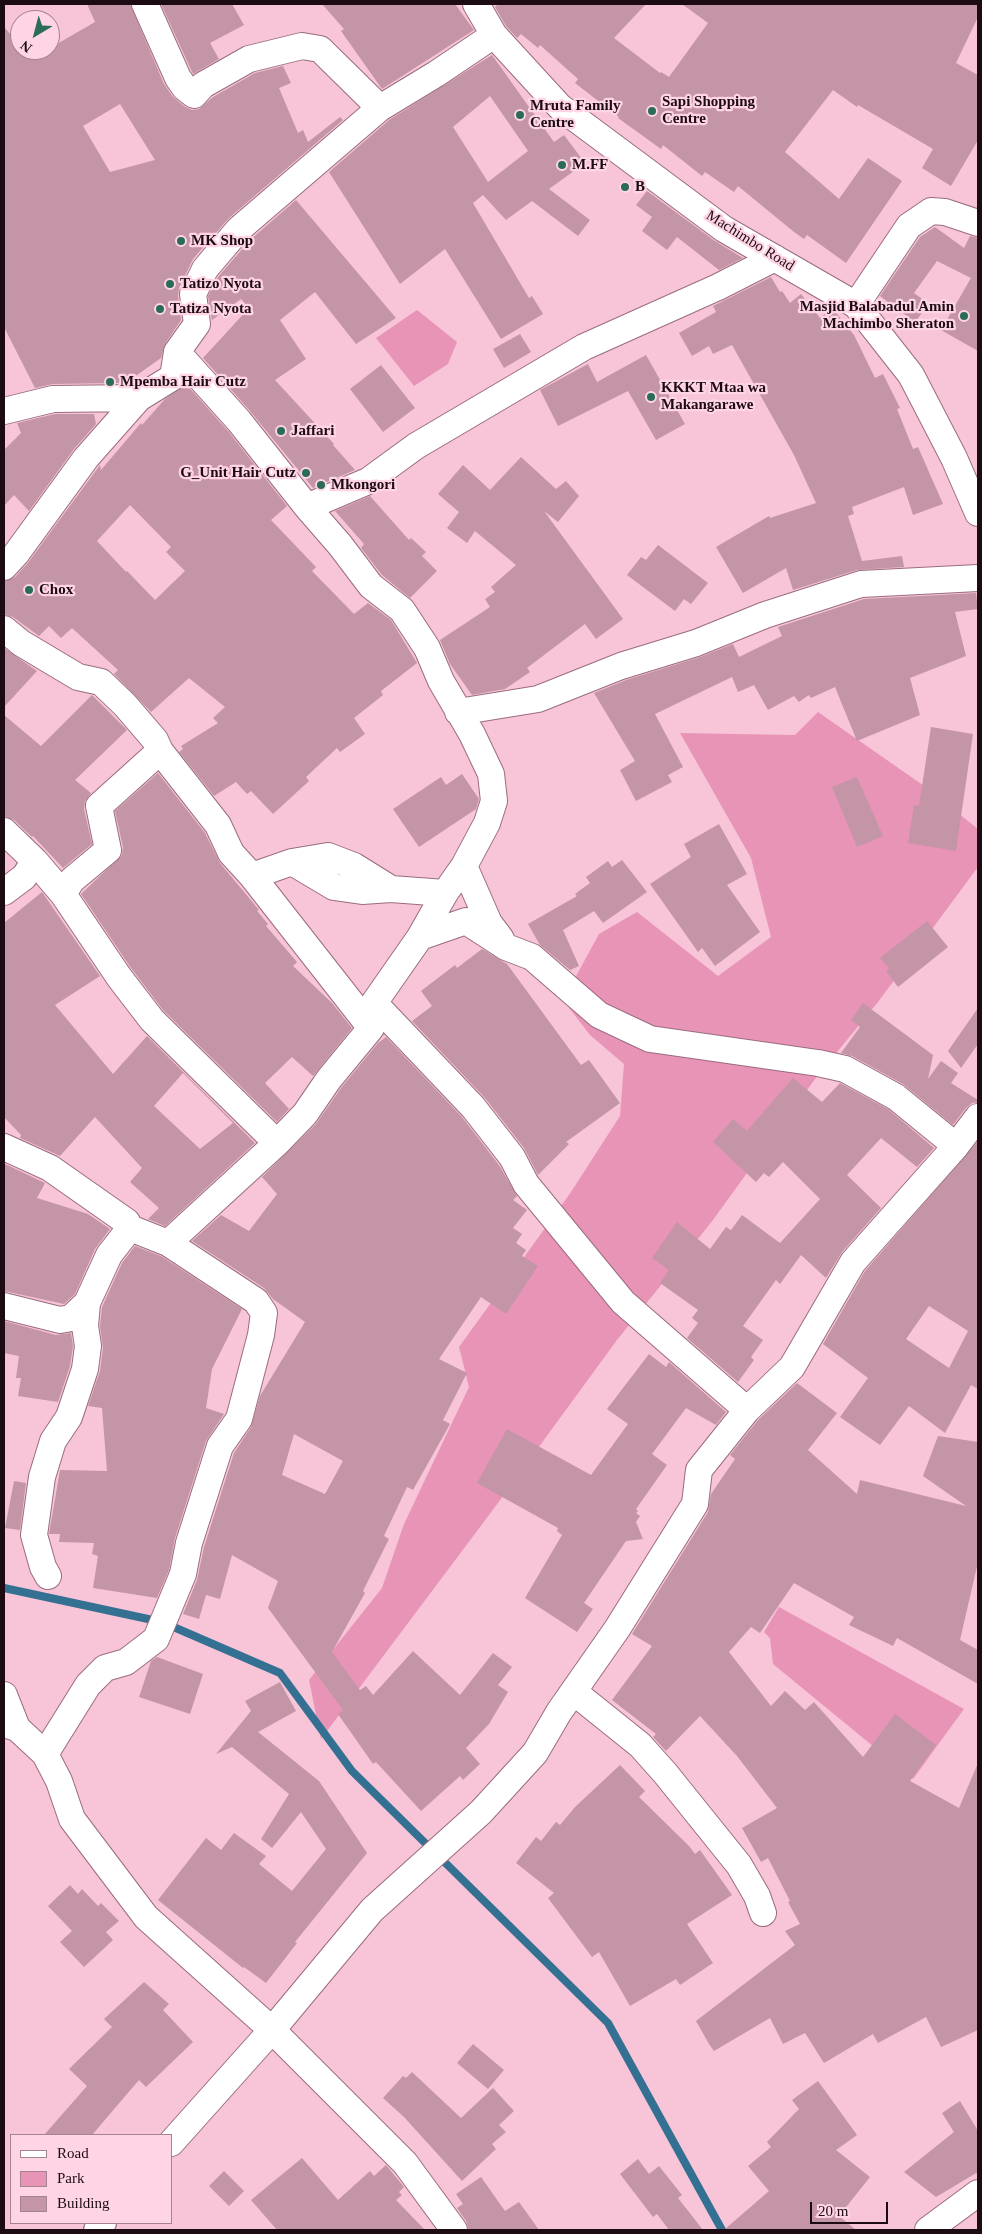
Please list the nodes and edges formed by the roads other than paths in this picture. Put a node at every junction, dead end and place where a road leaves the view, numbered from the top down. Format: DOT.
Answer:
graph roads {
  1 [pos="145,4"];
  2 [pos="481,5"];
  3 [pos="494,35"];
  4 [pos="380,108"];
  5 [pos="978,223"];
  6 [pos="776,258"];
  7 [pos="856,305"];
  8 [pos="178,352"];
  9 [pos="140,398"];
  10 [pos="4,411"];
  11 [pos="307,507"];
  12 [pos="978,513"];
  13 [pos="4,567"];
  14 [pos="978,578"];
  15 [pos="4,629"];
  16 [pos="458,712"];
  17 [pos="160,751"];
  18 [pos="4,831"];
  19 [pos="35,861"];
  20 [pos="464,866"];
  21 [pos="252,876"];
  22 [pos="4,892"];
  23 [pos="445,893"];
  24 [pos="63,894"];
  25 [pos="420,937"];
  26 [pos="506,947"];
  27 [pos="372,1015"];
  28 [pos="978,1117"];
  29 [pos="277,1143"];
  30 [pos="956,1146"];
  31 [pos="4,1147"];
  32 [pos="130,1228"];
  33 [pos="168,1243"];
  34 [pos="87,1304"];
  35 [pos="4,1306"];
  36 [pos="748,1410"];
  37 [pos="48,1576"];
  38 [pos="574,1692"];
  39 [pos="4,1695"];
  40 [pos="10,1726"];
  41 [pos="45,1754"];
  42 [pos="763,1913"];
  43 [pos="272,2030"];
  44 [pos="172,2142"];
  45 [pos="978,2194"];
  46 [pos="454,2230"];
  47 [pos="928,2230"];
  1 -- 4 [label="street"];
  2 -- 3 [label="street, Machimbo Road"];
  3 -- 4 [label="street"];
  3 -- 6 [label="street, Machimbo Road"];
  4 -- 8 [label="street"];
  5 -- 7 [label="street"];
  6 -- 7 [label="street, Machimbo Road"];
  6 -- 11 [label="street"];
  7 -- 12 [label="street, Machimbo Road"];
  8 -- 9 [label="street"];
  8 -- 11 [label="street"];
  9 -- 10 [label="street"];
  9 -- 13 [label="street"];
  11 -- 16 [label="street"];
  14 -- 16 [label="street"];
  15 -- 17 [label="street"];
  16 -- 20 [label="street"];
  17 -- 21 [label="street"];
  17 -- 24 [label="street"];
  18 -- 19 [label="street"];
  19 -- 22 [label="street"];
  19 -- 24 [label="street"];
  20 -- 23 [label="street"];
  20 -- 26 [label="street"];
  21 -- 23 [label="street"];
  21 -- 27 [label="street"];
  23 -- 25 [label="street"];
  24 -- 29 [label="street"];
  25 -- 26 [label="street"];
  25 -- 27 [label="street"];
  26 -- 30 [label="street"];
  27 -- 29 [label="street"];
  27 -- 36 [label="street"];
  28 -- 30 [label="street"];
  29 -- 33 [label="street"];
  30 -- 36 [label="street"];
  31 -- 32 [label="street"];
  32 -- 33 [label="street"];
  32 -- 34 [label="street"];
  33 -- 41 [label="street"];
  34 -- 35 [label="street"];
  34 -- 37 [label="street"];
  36 -- 38 [label="street"];
  38 -- 42 [label="street"];
  38 -- 43 [label="street"];
  39 -- 40 [label="street"];
  40 -- 41 [label="street"];
  41 -- 43 [label="street"];
  43 -- 44 [label="street"];
  43 -- 46 [label="street"];
  45 -- 47 [label="street"];
}
